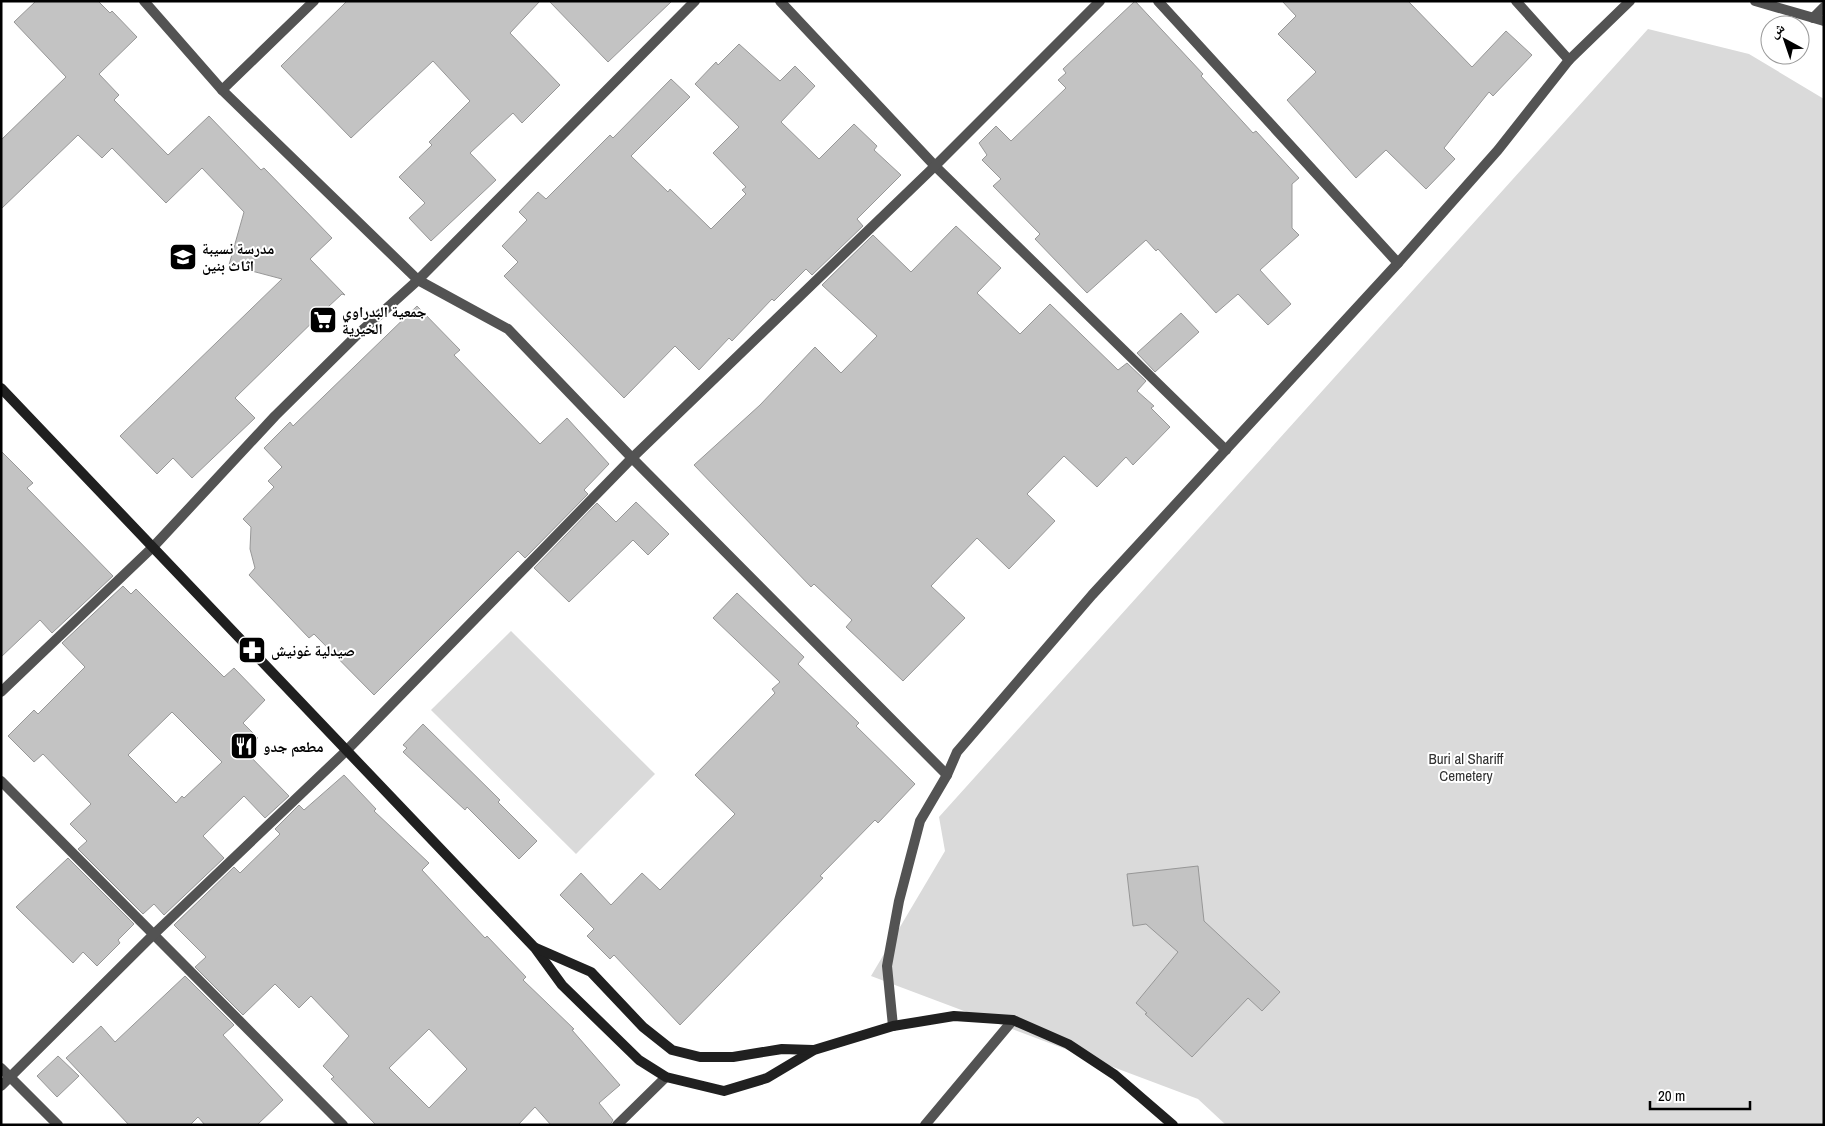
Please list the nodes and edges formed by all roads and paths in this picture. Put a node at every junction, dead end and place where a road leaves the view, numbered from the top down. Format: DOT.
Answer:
graph roads {
  1 [pos="144,1"];
  2 [pos="314,1"];
  3 [pos="695,1"];
  4 [pos="780,1"];
  5 [pos="1100,1"];
  6 [pos="1158,1"];
  7 [pos="1516,1"];
  8 [pos="1630,1"];
  9 [pos="1755,1"];
  10 [pos="1824,7"];
  11 [pos="1813,18"];
  12 [pos="1824,22"];
  13 [pos="1570,60"];
  14 [pos="222,90"];
  15 [pos="935,166"];
  16 [pos="1398,264"];
  17 [pos="418,280"];
  18 [pos="1,388"];
  19 [pos="1226,450"];
  20 [pos="632,458"];
  21 [pos="154,546"];
  22 [pos="1,692"];
  23 [pos="346,751"];
  24 [pos="947,774"];
  25 [pos="1,781"];
  26 [pos="153,935"];
  27 [pos="534,948"];
  28 [pos="1013,1020"];
  29 [pos="893,1026"];
  30 [pos="814,1050"];
  31 [pos="1,1068"];
  32 [pos="10,1077"];
  33 [pos="666,1078"];
  34 [pos="1,1086"];
  35 [pos="58,1125"];
  36 [pos="343,1125"];
  37 [pos="617,1125"];
  38 [pos="925,1125"];
  39 [pos="1173,1125"];
  1 -- 14 [label="street"];
  2 -- 14 [label="street"];
  3 -- 17 [label="street"];
  4 -- 15 [label="street"];
  5 -- 15 [label="street"];
  6 -- 16 [label="street"];
  7 -- 13 [label="street"];
  8 -- 13 [label="street"];
  9 -- 11 [label="street"];
  10 -- 11 [label="street"];
  11 -- 12 [label="street"];
  13 -- 16 [label="street"];
  14 -- 17 [label="street"];
  15 -- 19 [label="street"];
  15 -- 20 [label="street"];
  16 -- 19 [label="street"];
  17 -- 20 [label="street"];
  17 -- 21 [label="street"];
  18 -- 21 [label="main road"];
  19 -- 24 [label="street"];
  20 -- 23 [label="street"];
  20 -- 24 [label="street"];
  21 -- 22 [label="street"];
  21 -- 23 [label="main road"];
  23 -- 26 [label="street"];
  23 -- 27 [label="main road"];
  24 -- 29 [label="street"];
  25 -- 26 [label="street"];
  26 -- 32 [label="street"];
  26 -- 36 [label="street"];
  27 -- 30 [label="main road"];
  27 -- 33 [label="main road"];
  28 -- 29 [label="main road"];
  28 -- 38 [label="street"];
  28 -- 39 [label="main road"];
  29 -- 30 [label="main road"];
  30 -- 33 [label="main road"];
  31 -- 32 [label="street"];
  32 -- 34 [label="street"];
  32 -- 35 [label="street"];
  33 -- 37 [label="street"];
}
